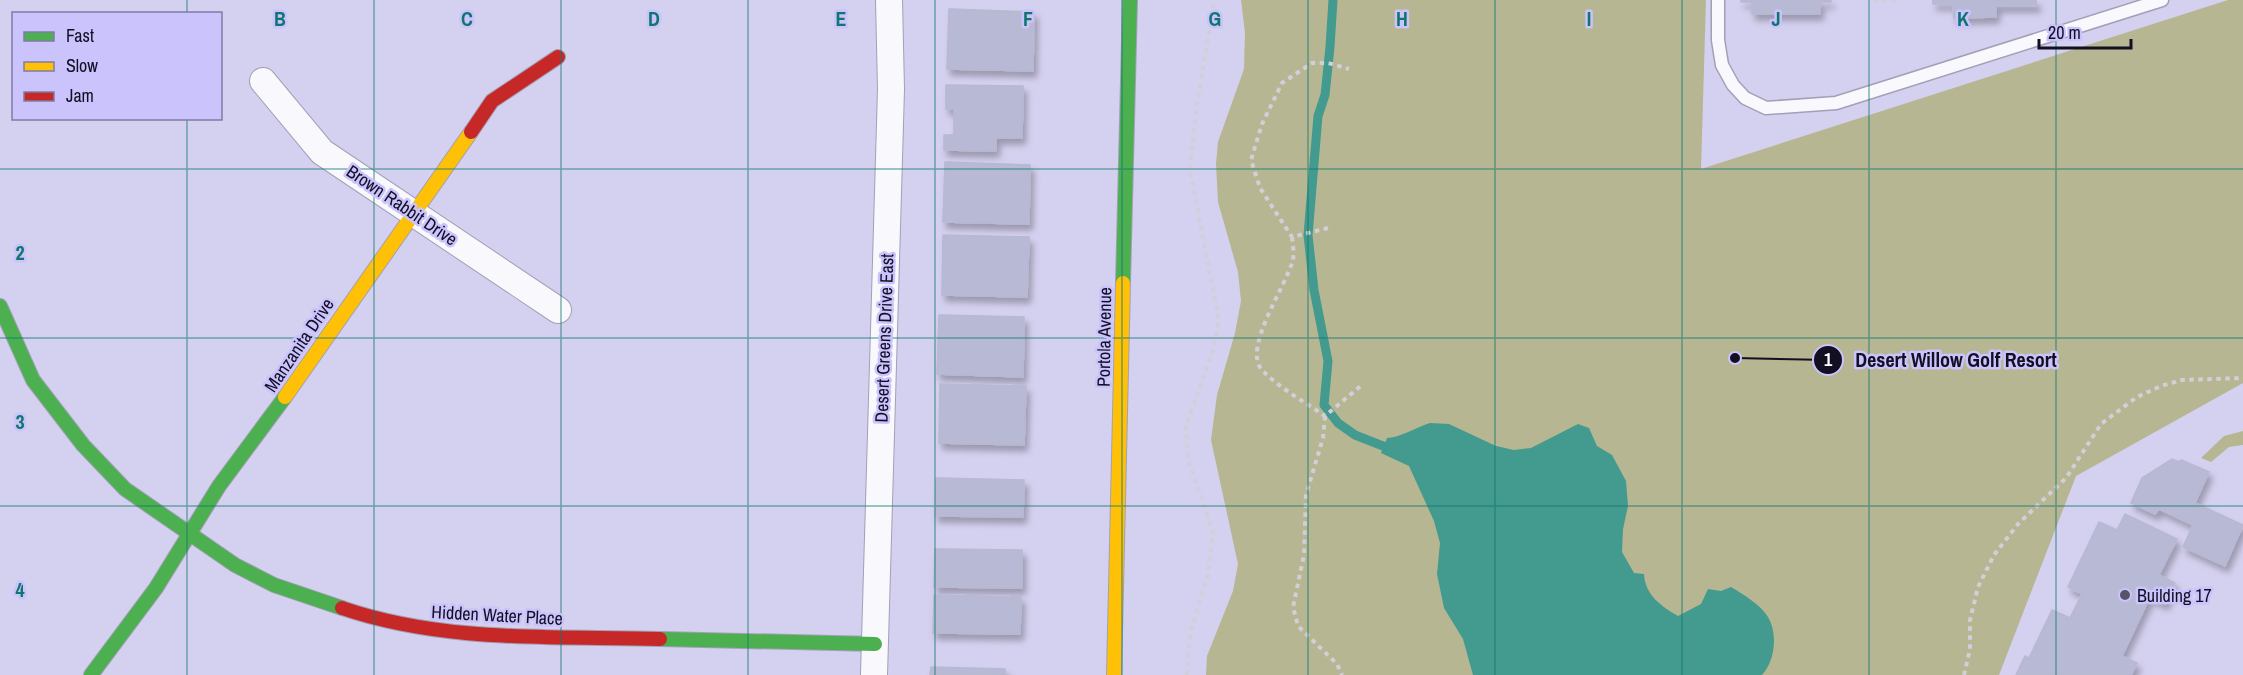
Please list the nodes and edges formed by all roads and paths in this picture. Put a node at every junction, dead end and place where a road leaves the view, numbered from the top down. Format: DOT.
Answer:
graph roads {
  1 [pos="889,0"];
  2 [pos="1130,0"];
  3 [pos="1214,0"];
  4 [pos="1718,0"];
  5 [pos="1873,0"];
  6 [pos="1900,0"];
  7 [pos="2162,0"];
  8 [pos="558,57"];
  9 [pos="1349,69"];
  10 [pos="263,81"];
  11 [pos="412,212"];
  12 [pos="1328,228"];
  13 [pos="1292,237"];
  14 [pos="0,306"];
  15 [pos="558,310"];
  16 [pos="2243,378"];
  17 [pos="1364,384"];
  18 [pos="1325,417"];
  19 [pos="191,532"];
  20 [pos="875,644"];
  21 [pos="91,675"];
  22 [pos="874,675"];
  23 [pos="1114,675"];
  24 [pos="1187,675"];
  25 [pos="1342,675"];
  26 [pos="1964,675"];
  1 -- 20 [label="street, Desert Greens Drive East"];
  2 -- 23 [label="street, Portola Avenue"];
  3 -- 24 [label="path"];
  4 -- 7 [label="lane"];
  5 -- 6 [label="path"];
  8 -- 11 [label="street, Manzanita Drive"];
  9 -- 13 [label="path"];
  10 -- 11 [label="street, Brown Rabbit Drive"];
  11 -- 15 [label="street, Brown Rabbit Drive"];
  11 -- 19 [label="street, Manzanita Drive"];
  12 -- 13 [label="path"];
  13 -- 18 [label="path"];
  14 -- 19 [label="street, Hidden Water Place"];
  16 -- 26 [label="path"];
  17 -- 18 [label="path"];
  18 -- 25 [label="path"];
  19 -- 20 [label="street, Hidden Water Place"];
  19 -- 21 [label="street, Manzanita Drive"];
  20 -- 22 [label="street, Desert Greens Drive East"];
}
